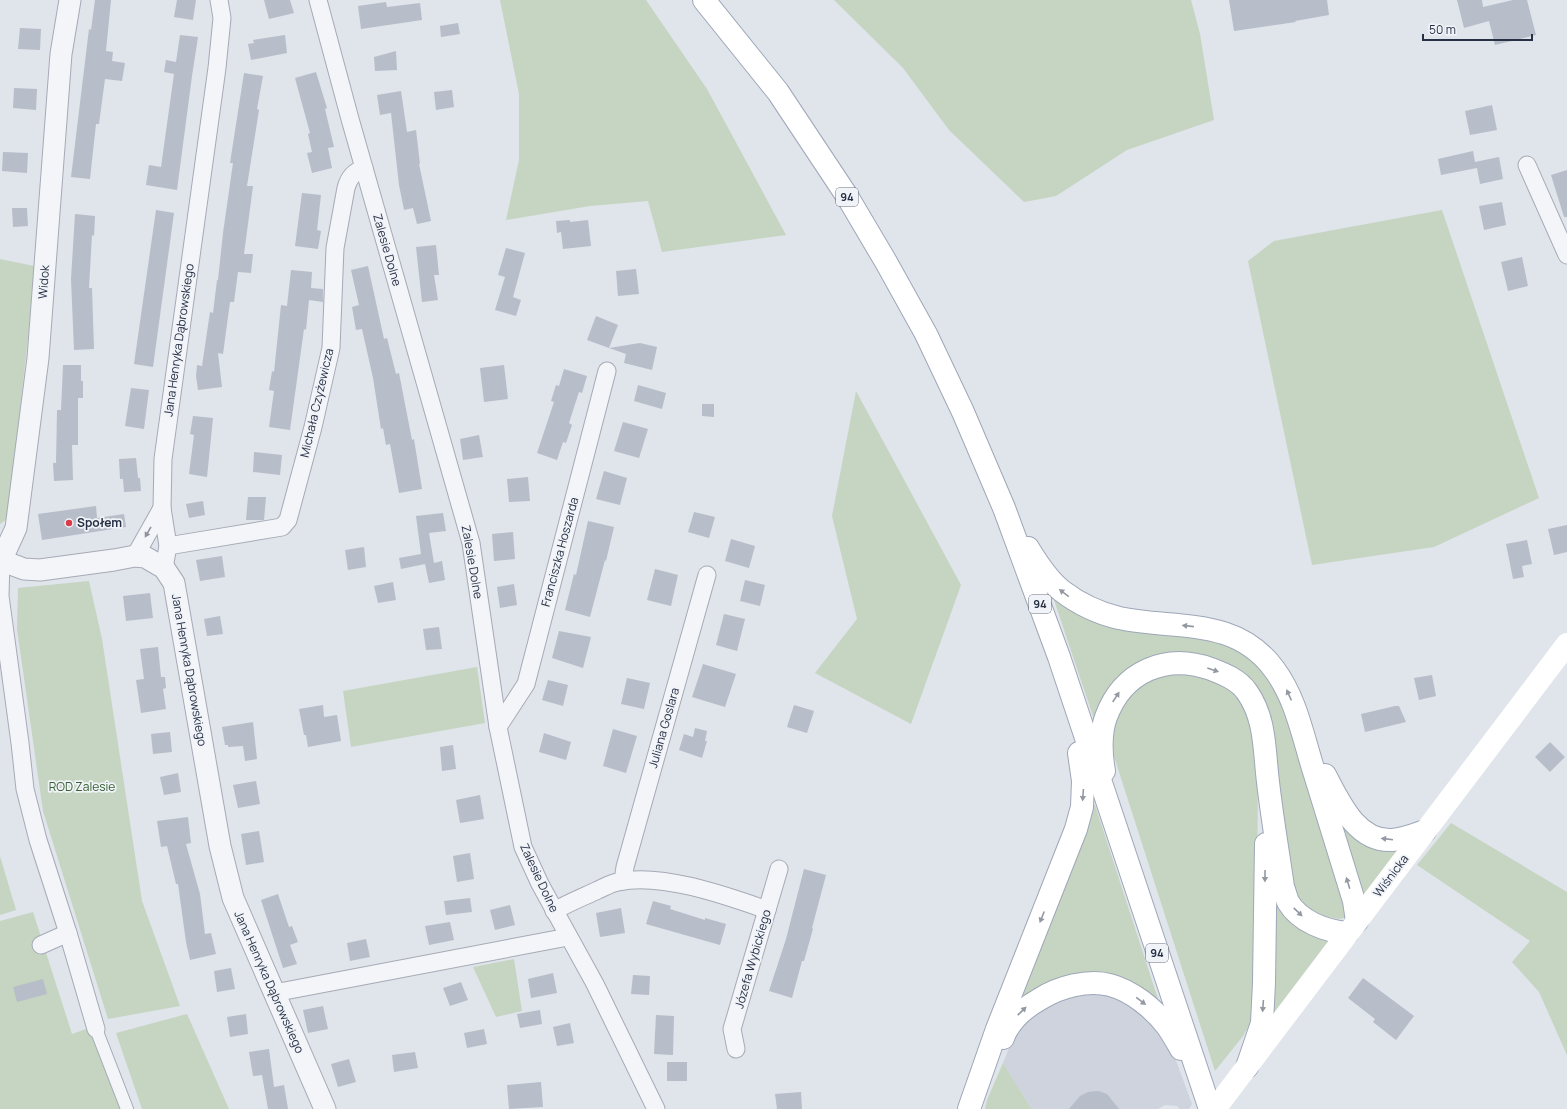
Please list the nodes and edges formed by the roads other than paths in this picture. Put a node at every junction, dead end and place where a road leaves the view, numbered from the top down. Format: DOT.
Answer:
graph roads {
  1 [pos="70,0"];
  2 [pos="219,0"];
  3 [pos="318,0"];
  4 [pos="704,0"];
  5 [pos="1527,164"];
  6 [pos="364,168"];
  7 [pos="1567,255"];
  8 [pos="608,371"];
  9 [pos="162,508"];
  10 [pos="1004,508"];
  11 [pos="168,546"];
  12 [pos="135,556"];
  13 [pos="0,561"];
  14 [pos="164,568"];
  15 [pos="707,575"];
  16 [pos="1567,644"];
  17 [pos="1073,700"];
  18 [pos="498,727"];
  19 [pos="1302,732"];
  20 [pos="1268,781"];
  21 [pos="1115,828"];
  22 [pos="1425,831"];
  23 [pos="779,869"];
  24 [pos="623,881"];
  25 [pos="767,910"];
  26 [pos="554,911"];
  27 [pos="1352,927"];
  28 [pos="68,933"];
  29 [pos="568,936"];
  30 [pos="41,944"];
  31 [pos="274,993"];
  32 [pos="96,1029"];
  33 [pos="736,1049"];
  34 [pos="1247,1067"];
  35 [pos="1200,1079"];
  36 [pos="127,1109"];
  37 [pos="325,1109"];
  38 [pos="656,1109"];
  39 [pos="969,1109"];
  40 [pos="977,1109"];
  41 [pos="1210,1109"];
  42 [pos="1215,1109"];
  1 -- 13 [label="street, Widok"];
  2 -- 9 [label="street, Jana Henryka Dąbrowskiego"];
  3 -- 6 [label="street, Zalesie Dolne"];
  4 -- 10 [label="main road, 94"];
  5 -- 7 [label="street"];
  6 -- 11 [label="street, Michała Czyżewicza"];
  6 -- 18 [label="street, Zalesie Dolne"];
  8 -- 18 [label="street, Franciszka Hoszarda"];
  9 -- 11 [label="street, Jana Henryka Dąbrowskiego"];
  9 -- 12 [label="street, one-way"];
  10 -- 17 [label="main road, 94"];
  19 -- 10 [label="main road, one-way"];
  11 -- 14 [label="street, Jana Henryka Dąbrowskiego"];
  12 -- 13 [label="street"];
  12 -- 14 [label="street"];
  13 -- 28 [label="street"];
  14 -- 31 [label="street, Jana Henryka Dąbrowskiego"];
  15 -- 24 [label="street, Juliana Goslara"];
  16 -- 22 [label="main road, Wiśnicka"];
  17 -- 21 [label="main road, 94"];
  17 -- 39 [label="main road, one-way"];
  18 -- 26 [label="street, Zalesie Dolne"];
  22 -- 19 [label="main road, one-way"];
  27 -- 19 [label="main road, one-way"];
  21 -- 20 [label="main road, one-way"];
  20 -- 27 [label="main road, one-way"];
  20 -- 34 [label="main road, one-way"];
  21 -- 35 [label="main road, 94"];
  22 -- 27 [label="main road, Wiśnicka"];
  23 -- 25 [label="street, Józefa Wybickiego"];
  24 -- 25 [label="street"];
  24 -- 26 [label="street"];
  25 -- 33 [label="street, Józefa Wybickiego"];
  26 -- 29 [label="street, Zalesie Dolne"];
  27 -- 34 [label="main road, Wiśnicka"];
  28 -- 30 [label="street"];
  28 -- 32 [label="street"];
  29 -- 31 [label="street"];
  29 -- 38 [label="street, Zalesie Dolne"];
  31 -- 37 [label="street, Jana Henryka Dąbrowskiego"];
  32 -- 36 [label="street"];
  34 -- 42 [label="main road, Wiśnicka"];
  40 -- 35 [label="main road, one-way"];
  35 -- 41 [label="main road, 94"];
}
